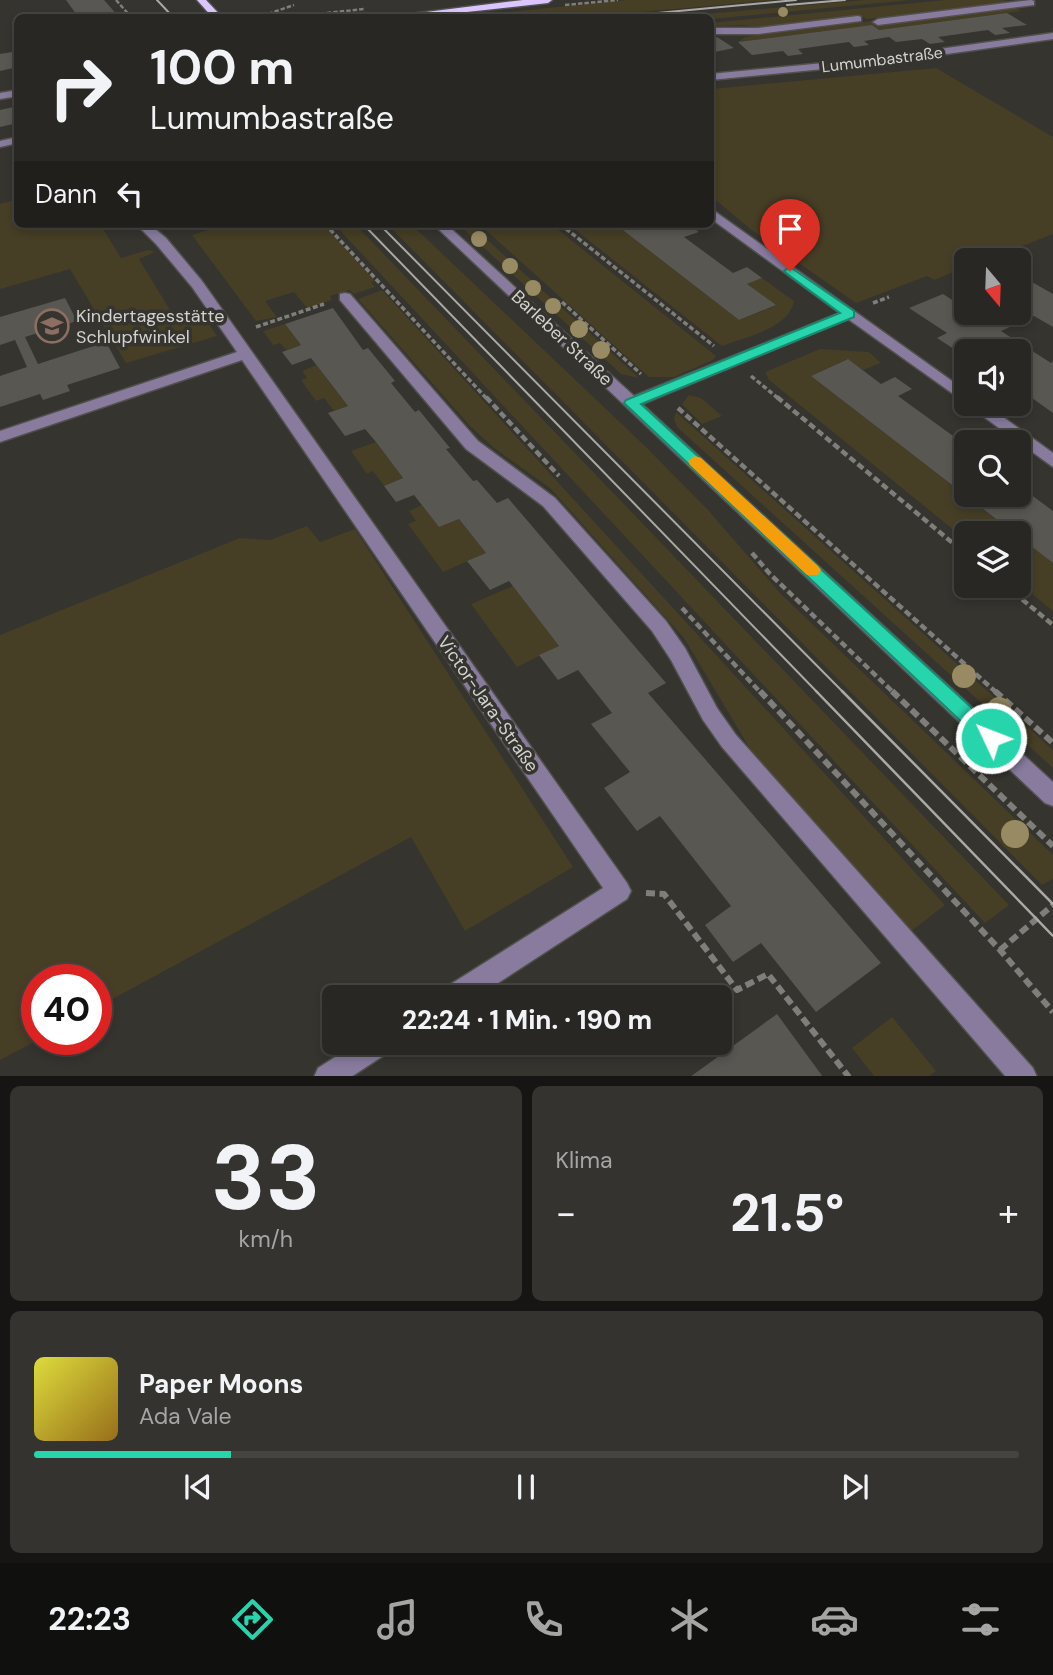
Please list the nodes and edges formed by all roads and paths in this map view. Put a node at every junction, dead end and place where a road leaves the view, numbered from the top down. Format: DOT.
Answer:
graph roads {
  1 [pos="116,0"];
  2 [pos="201,0"];
  3 [pos="548,0"];
  4 [pos="1031,3"];
  5 [pos="128,14"];
  6 [pos="215,14"];
  7 [pos="269,14"];
  8 [pos="289,14"];
  9 [pos="419,14"];
  10 [pos="858,19"];
  11 [pos="878,22"];
  12 [pos="714,31"];
  13 [pos="1053,36"];
  14 [pos="714,77"];
  15 [pos="714,215"];
  16 [pos="146,228"];
  17 [pos="443,228"];
  18 [pos="565,228"];
  19 [pos="381,286"];
  20 [pos="345,298"];
  21 [pos="849,314"];
  22 [pos="231,335"];
  23 [pos="244,354"];
  24 [pos="734,362"];
  25 [pos="954,389"];
  26 [pos="631,403"];
  27 [pos="677,407"];
  28 [pos="991,416"];
  29 [pos="0,437"];
  30 [pos="1053,461"];
  31 [pos="954,544"];
  32 [pos="745,545"];
  33 [pos="1020,598"];
  34 [pos="1053,625"];
  35 [pos="1053,743"];
  36 [pos="1053,796"];
  37 [pos="1053,846"];
  38 [pos="619,891"];
  39 [pos="1053,905"];
  40 [pos="472,985"];
  41 [pos="1053,1012"];
  42 [pos="361,1055"];
  43 [pos="327,1076"];
  44 [pos="849,1076"];
  45 [pos="1024,1076"];
  1 -- 5 [label="path"];
  2 -- 6 [label="main road"];
  3 -- 9 [label="main road"];
  4 -- 11 [label="street"];
  7 -- 8 [label="path"];
  10 -- 12 [label="street"];
  13 -- 14 [label="street, Lumumbastraße"];
  15 -- 21 [label="street"];
  16 -- 22 [label="street, Victor-Jara-Straße"];
  17 -- 26 [label="street, Barleber Straße"];
  18 -- 24 [label="path"];
  19 -- 20 [label="path"];
  20 -- 22 [label="path"];
  20 -- 45 [label="street"];
  21 -- 24 [label="street"];
  21 -- 25 [label="street"];
  22 -- 23 [label="street, Victor-Jara-Straße"];
  23 -- 29 [label="street"];
  23 -- 38 [label="street, Victor-Jara-Straße"];
  24 -- 26 [label="street"];
  24 -- 31 [label="path"];
  26 -- 36 [label="street, Barleber Straße"];
  27 -- 35 [label="path"];
  28 -- 30 [label="street"];
  32 -- 37 [label="path"];
  33 -- 34 [label="path"];
  38 -- 40 [label="street"];
  38 -- 44 [label="path"];
  39 -- 41 [label="path"];
  42 -- 43 [label="street"];
}
